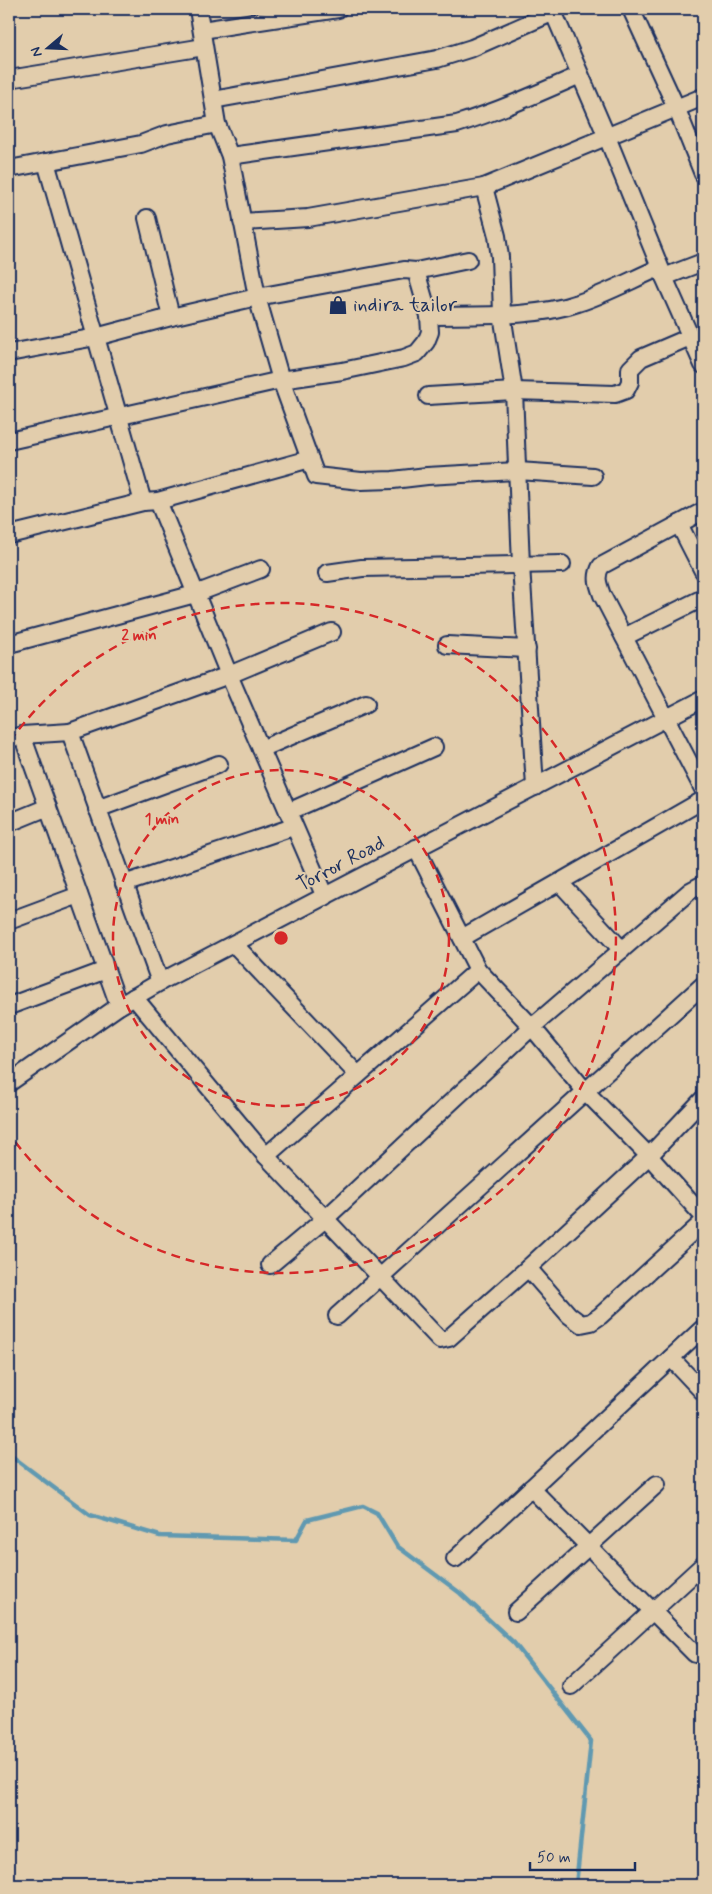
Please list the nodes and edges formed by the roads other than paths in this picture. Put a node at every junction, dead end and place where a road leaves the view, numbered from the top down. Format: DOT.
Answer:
graph roads {
  1 [pos="198,9"];
  2 [pos="338,9"];
  3 [pos="631,9"];
  4 [pos="553,10"];
  5 [pos="202,30"];
  6 [pos="204,47"];
  7 [pos="580,75"];
  8 [pos="9,80"];
  9 [pos="703,97"];
  10 [pos="213,100"];
  11 [pos="676,107"];
  12 [pos="217,124"];
  13 [pos="607,137"];
  14 [pos="230,156"];
  15 [pos="46,162"];
  16 [pos="9,169"];
  17 [pos="703,174"];
  18 [pos="484,187"];
  19 [pos="147,218"];
  20 [pos="242,222"];
  21 [pos="468,260"];
  22 [pos="703,262"];
  23 [pos="416,271"];
  24 [pos="662,272"];
  25 [pos="257,297"];
  26 [pos="502,314"];
  27 [pos="429,316"];
  28 [pos="171,317"];
  29 [pos="96,337"];
  30 [pos="690,337"];
  31 [pos="9,353"];
  32 [pos="701,361"];
  33 [pos="281,380"];
  34 [pos="514,391"];
  35 [pos="428,396"];
  36 [pos="119,416"];
  37 [pos="9,442"];
  38 [pos="310,459"];
  39 [pos="518,471"];
  40 [pos="593,476"];
  41 [pos="150,501"];
  42 [pos="703,511"];
  43 [pos="679,524"];
  44 [pos="9,535"];
  45 [pos="562,564"];
  46 [pos="521,566"];
  47 [pos="261,569"];
  48 [pos="703,571"];
  49 [pos="327,573"];
  50 [pos="195,594"];
  51 [pos="703,598"];
  52 [pos="332,632"];
  53 [pos="624,637"];
  54 [pos="9,644"];
  55 [pos="447,645"];
  56 [pos="527,650"];
  57 [pos="229,675"];
  58 [pos="703,699"];
  59 [pos="366,704"];
  60 [pos="667,718"];
  61 [pos="70,732"];
  62 [pos="16,737"];
  63 [pos="434,747"];
  64 [pos="261,749"];
  65 [pos="219,764"];
  66 [pos="535,787"];
  67 [pos="703,789"];
  68 [pos="703,800"];
  69 [pos="48,807"];
  70 [pos="97,809"];
  71 [pos="291,819"];
  72 [pos="9,823"];
  73 [pos="416,848"];
  74 [pos="560,883"];
  75 [pos="124,884"];
  76 [pos="703,884"];
  77 [pos="79,895"];
  78 [pos="325,897"];
  79 [pos="9,920"];
  80 [pos="462,938"];
  81 [pos="234,944"];
  82 [pos="622,950"];
  83 [pos="106,970"];
  84 [pos="478,970"];
  85 [pos="160,982"];
  86 [pos="703,985"];
  87 [pos="134,997"];
  88 [pos="9,1006"];
  89 [pos="119,1006"];
  90 [pos="532,1028"];
  91 [pos="358,1075"];
  92 [pos="9,1083"];
  93 [pos="586,1092"];
  94 [pos="703,1099"];
  95 [pos="266,1156"];
  96 [pos="649,1156"];
  97 [pos="703,1216"];
  98 [pos="326,1218"];
  99 [pos="703,1222"];
  100 [pos="270,1265"];
  101 [pos="528,1268"];
  102 [pos="381,1276"];
  103 [pos="337,1316"];
  104 [pos="703,1328"];
  105 [pos="670,1358"];
  106 [pos="703,1392"];
  107 [pos="657,1484"];
  108 [pos="531,1488"];
  109 [pos="588,1546"];
  110 [pos="455,1559"];
  111 [pos="703,1565"];
  112 [pos="654,1611"];
  113 [pos="516,1612"];
  114 [pos="695,1654"];
  115 [pos="571,1686"];
  1 -- 5 [label="street"];
  2 -- 5 [label="street"];
  3 -- 11 [label="street"];
  4 -- 7 [label="street"];
  4 -- 10 [label="street"];
  5 -- 6 [label="street"];
  6 -- 8 [label="street"];
  6 -- 10 [label="street"];
  7 -- 13 [label="street"];
  7 -- 14 [label="street"];
  9 -- 11 [label="street"];
  10 -- 12 [label="street"];
  11 -- 13 [label="street"];
  11 -- 17 [label="street"];
  12 -- 14 [label="street"];
  12 -- 15 [label="street"];
  13 -- 18 [label="street"];
  13 -- 24 [label="street"];
  14 -- 20 [label="street"];
  15 -- 16 [label="street"];
  15 -- 29 [label="street"];
  18 -- 20 [label="street"];
  18 -- 26 [label="street"];
  19 -- 28 [label="street"];
  20 -- 25 [label="street"];
  21 -- 23 [label="street"];
  22 -- 24 [label="street"];
  23 -- 25 [label="street"];
  23 -- 27 [label="street"];
  24 -- 26 [label="street"];
  24 -- 30 [label="street"];
  25 -- 28 [label="street"];
  25 -- 33 [label="street"];
  26 -- 27 [label="street"];
  26 -- 34 [label="street"];
  27 -- 33 [label="street"];
  28 -- 29 [label="street"];
  29 -- 31 [label="street"];
  29 -- 36 [label="street"];
  30 -- 32 [label="street"];
  30 -- 34 [label="street"];
  33 -- 36 [label="street"];
  33 -- 38 [label="street"];
  34 -- 35 [label="street"];
  34 -- 39 [label="street"];
  36 -- 37 [label="street"];
  36 -- 41 [label="street"];
  38 -- 39 [label="street"];
  38 -- 41 [label="street"];
  39 -- 40 [label="street"];
  39 -- 46 [label="street"];
  41 -- 44 [label="street"];
  41 -- 50 [label="street"];
  42 -- 43 [label="street"];
  43 -- 48 [label="street"];
  43 -- 53 [label="street"];
  45 -- 46 [label="street"];
  46 -- 49 [label="street"];
  46 -- 56 [label="street"];
  47 -- 50 [label="street"];
  50 -- 54 [label="street"];
  50 -- 57 [label="street"];
  51 -- 53 [label="street"];
  52 -- 57 [label="street"];
  53 -- 60 [label="street"];
  55 -- 56 [label="street"];
  56 -- 66 [label="street"];
  57 -- 61 [label="street"];
  57 -- 64 [label="street"];
  58 -- 60 [label="street, Torror Road"];
  59 -- 64 [label="street"];
  60 -- 66 [label="street, Torror Road"];
  60 -- 67 [label="street"];
  61 -- 62 [label="street"];
  61 -- 70 [label="street"];
  62 -- 69 [label="street"];
  63 -- 71 [label="street"];
  64 -- 71 [label="street"];
  65 -- 70 [label="street"];
  66 -- 73 [label="street, Torror Road"];
  68 -- 74 [label="street"];
  69 -- 72 [label="street"];
  69 -- 77 [label="street"];
  70 -- 75 [label="street"];
  71 -- 75 [label="street"];
  71 -- 78 [label="street"];
  73 -- 78 [label="street, Torror Road"];
  73 -- 80 [label="street"];
  74 -- 80 [label="street"];
  74 -- 82 [label="street"];
  75 -- 85 [label="street"];
  76 -- 82 [label="street"];
  77 -- 79 [label="street"];
  77 -- 83 [label="street"];
  78 -- 81 [label="street, Torror Road"];
  80 -- 84 [label="street"];
  81 -- 85 [label="street, Torror Road"];
  81 -- 91 [label="street"];
  82 -- 90 [label="street"];
  83 -- 88 [label="street"];
  83 -- 89 [label="street"];
  84 -- 90 [label="street"];
  84 -- 91 [label="street"];
  85 -- 87 [label="street, Torror Road"];
  86 -- 93 [label="street"];
  87 -- 89 [label="street, Torror Road"];
  87 -- 95 [label="street"];
  89 -- 92 [label="street, Torror Road"];
  90 -- 93 [label="street"];
  90 -- 98 [label="street"];
  91 -- 95 [label="street"];
  93 -- 96 [label="street"];
  93 -- 102 [label="street"];
  94 -- 96 [label="street"];
  95 -- 98 [label="street"];
  96 -- 97 [label="street"];
  96 -- 101 [label="street"];
  98 -- 100 [label="street"];
  98 -- 102 [label="street"];
  99 -- 101 [label="street"];
  101 -- 102 [label="street"];
  102 -- 103 [label="street"];
  104 -- 105 [label="street"];
  105 -- 106 [label="street"];
  105 -- 108 [label="street"];
  107 -- 109 [label="street"];
  108 -- 109 [label="street"];
  108 -- 110 [label="street"];
  109 -- 112 [label="street"];
  109 -- 113 [label="street"];
  111 -- 112 [label="street"];
  112 -- 114 [label="street"];
  112 -- 115 [label="street"];
}
